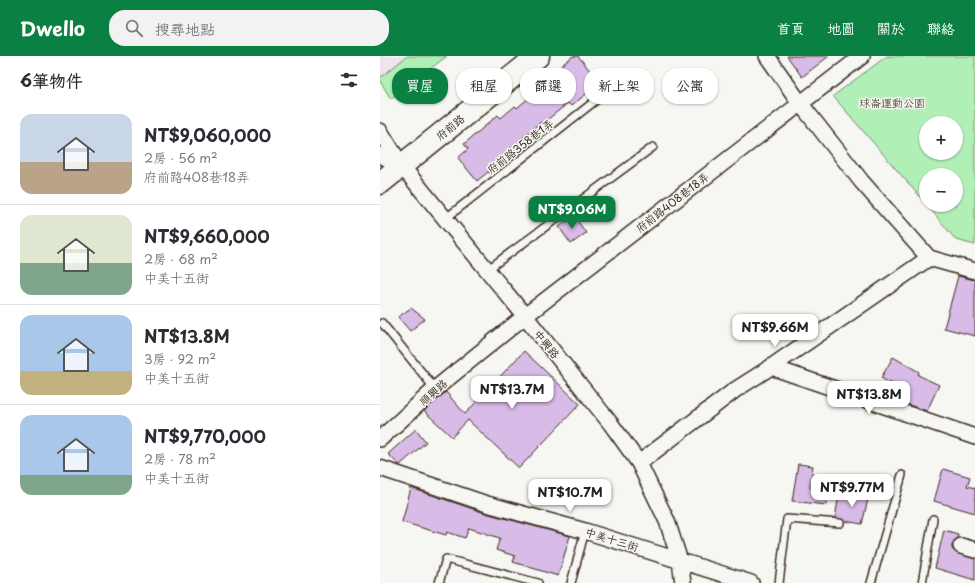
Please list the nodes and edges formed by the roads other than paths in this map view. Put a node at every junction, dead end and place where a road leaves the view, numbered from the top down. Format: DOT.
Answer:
graph roads {
  1 [pos="538,56"];
  2 [pos="767,56"];
  3 [pos="862,56"];
  4 [pos="800,103"];
  5 [pos="591,104"];
  6 [pos="380,131"];
  7 [pos="653,147"];
  8 [pos="380,155"];
  9 [pos="401,165"];
  10 [pos="380,183"];
  11 [pos="445,219"];
  12 [pos="929,258"];
  13 [pos="487,270"];
  14 [pos="975,271"];
  15 [pos="525,316"];
  16 [pos="382,324"];
  17 [pos="771,368"];
  18 [pos="435,389"];
  19 [pos="975,437"];
  20 [pos="380,439"];
  21 [pos="638,463"];
  22 [pos="380,468"];
  23 [pos="902,475"];
  24 [pos="933,519"];
  25 [pos="840,523"];
  26 [pos="585,531"];
  27 [pos="680,561"];
  28 [pos="439,583"];
  29 [pos="538,583"];
  30 [pos="571,583"];
  31 [pos="684,583"];
  32 [pos="752,583"];
  33 [pos="779,583"];
  34 [pos="871,583"];
  35 [pos="922,583"];
  1 -- 9 [label="main road, 府前路"];
  2 -- 4 [label="street"];
  3 -- 4 [label="street, 府前路408巷18弄"];
  4 -- 12 [label="street"];
  4 -- 15 [label="street, 府前路408巷18弄"];
  5 -- 11 [label="lane, 府前路358巷1弄"];
  6 -- 9 [label="street, 中興路"];
  7 -- 13 [label="lane"];
  8 -- 9 [label="street"];
  9 -- 10 [label="main road, 府前路"];
  9 -- 11 [label="street, 中興路"];
  11 -- 13 [label="street, 中興路"];
  12 -- 14 [label="street"];
  12 -- 17 [label="street"];
  13 -- 15 [label="street, 中興路"];
  15 -- 18 [label="street, 順興路"];
  15 -- 21 [label="street, 中興路"];
  16 -- 18 [label="lane"];
  17 -- 19 [label="street"];
  17 -- 21 [label="street"];
  18 -- 20 [label="street, 順興路"];
  21 -- 27 [label="street, 中興路"];
  22 -- 26 [label="street, 中美十三街"];
  23 -- 34 [label="lane"];
  24 -- 35 [label="lane"];
  25 -- 33 [label="lane"];
  26 -- 27 [label="street, 中美十三街"];
  26 -- 30 [label="lane"];
  27 -- 31 [label="street, 中興路"];
  27 -- 32 [label="street, 中美十三街"];
  28 -- 29 [label="lane"];
}
